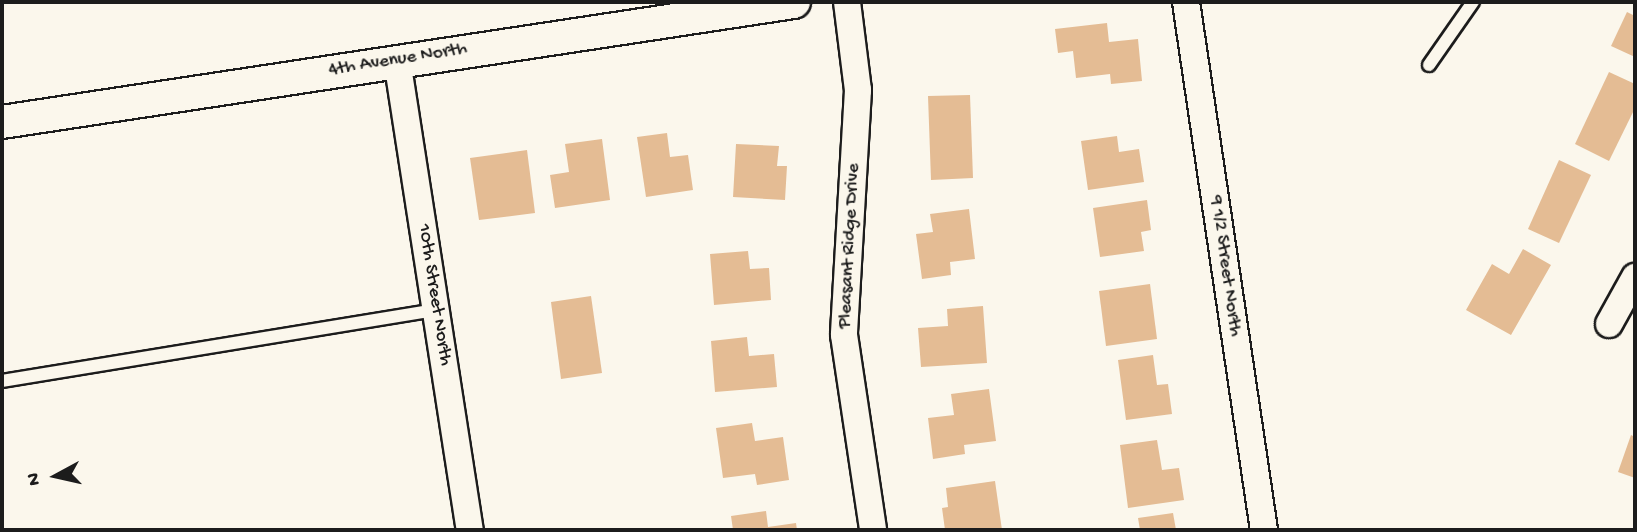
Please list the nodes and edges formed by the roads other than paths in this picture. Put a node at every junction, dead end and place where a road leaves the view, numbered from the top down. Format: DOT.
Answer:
graph roads {
  1 [pos="794,2"];
  2 [pos="847,2"];
  3 [pos="1186,2"];
  4 [pos="1472,2"];
  5 [pos="671,10"];
  6 [pos="397,60"];
  7 [pos="1429,65"];
  8 [pos="2,122"];
  9 [pos="1635,277"];
  10 [pos="436,310"];
  11 [pos="1609,324"];
  12 [pos="2,382"];
  13 [pos="467,530"];
  14 [pos="873,530"];
  15 [pos="1264,530"];
  1 -- 5 [label="street, 4th Avenue North"];
  2 -- 14 [label="street, Pleasant Ridge Drive"];
  3 -- 15 [label="street, 9 1/2 Street North"];
  4 -- 7 [label="lane"];
  5 -- 6 [label="street, 4th Avenue North"];
  6 -- 8 [label="street, 4th Avenue North"];
  6 -- 10 [label="street, 10th Street North"];
  9 -- 11 [label="street"];
  10 -- 12 [label="lane"];
  10 -- 13 [label="street, 10th Street North"];
}
